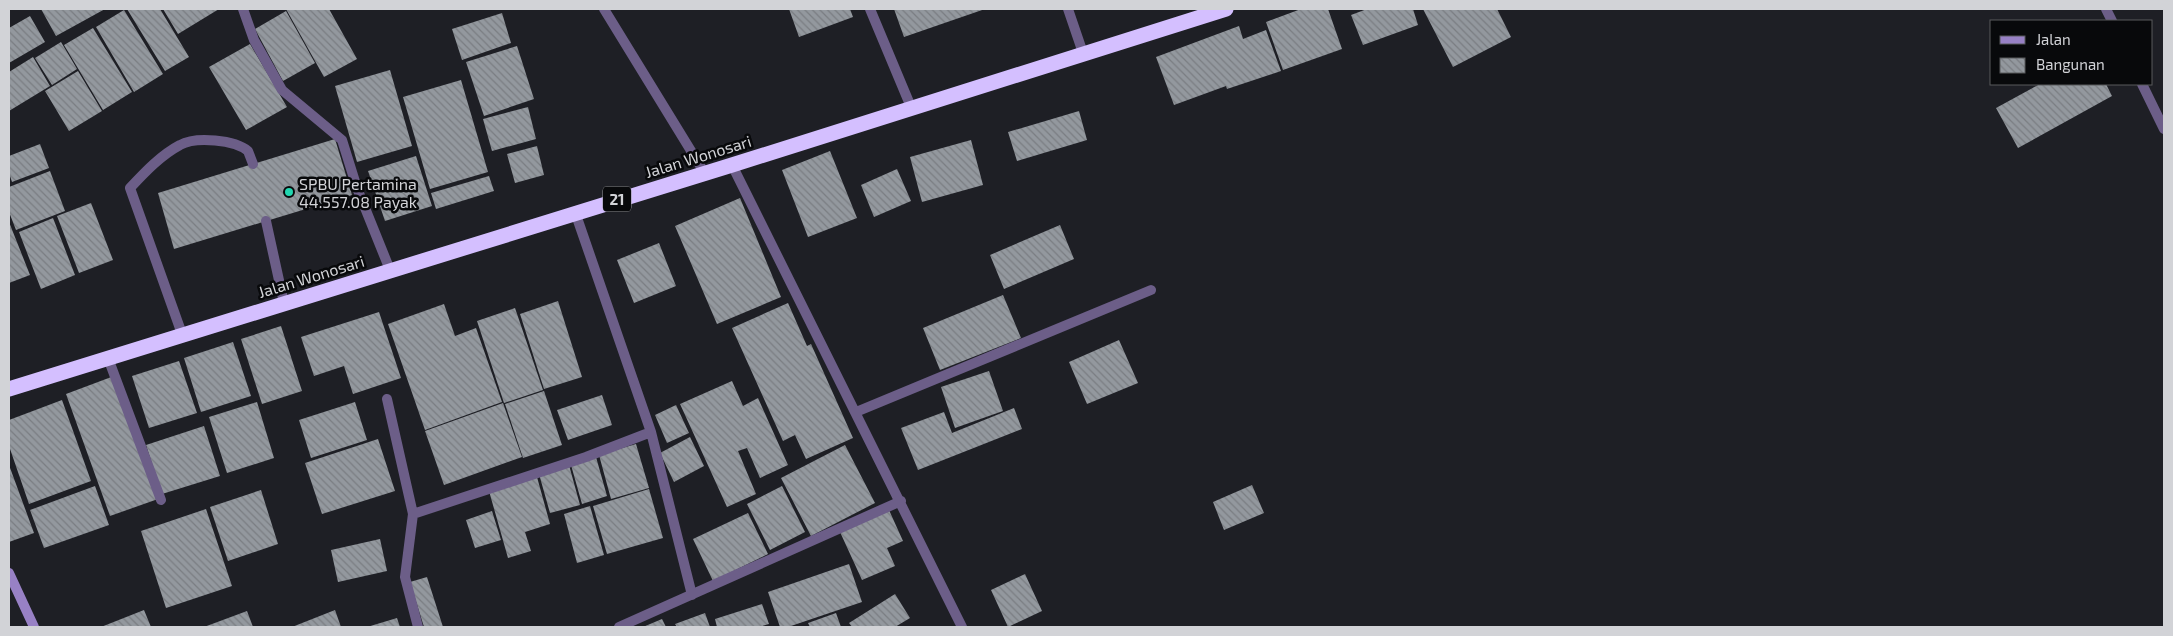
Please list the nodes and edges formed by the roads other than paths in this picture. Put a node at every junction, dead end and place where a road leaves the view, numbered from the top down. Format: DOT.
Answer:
graph roads {
  1 [pos="243,9"];
  2 [pos="604,9"];
  3 [pos="870,9"];
  4 [pos="1068,9"];
  5 [pos="1226,9"];
  6 [pos="1083,53"];
  7 [pos="2142,85"];
  8 [pos="911,107"];
  9 [pos="2164,130"];
  10 [pos="253,164"];
  11 [pos="732,165"];
  12 [pos="704,172"];
  13 [pos="575,212"];
  14 [pos="266,221"];
  15 [pos="390,270"];
  16 [pos="1151,290"];
  17 [pos="284,303"];
  18 [pos="182,334"];
  19 [pos="108,358"];
  20 [pos="9,389"];
  21 [pos="387,399"];
  22 [pos="856,412"];
  23 [pos="651,432"];
  24 [pos="161,500"];
  25 [pos="901,501"];
  26 [pos="413,514"];
  27 [pos="9,573"];
  28 [pos="692,595"];
  29 [pos="34,627"];
  30 [pos="418,627"];
  31 [pos="619,627"];
  32 [pos="962,627"];
  1 -- 15 [label="street"];
  2 -- 12 [label="street"];
  3 -- 8 [label="street"];
  4 -- 6 [label="street"];
  5 -- 6 [label="highway, Jalan Wonosari / 21"];
  6 -- 8 [label="highway, Jalan Wonosari / 21"];
  7 -- 9 [label="street"];
  8 -- 11 [label="highway, Jalan Wonosari / 21"];
  10 -- 18 [label="street"];
  11 -- 12 [label="highway, Jalan Wonosari / 21"];
  11 -- 22 [label="street"];
  12 -- 13 [label="highway, Jalan Wonosari / 21"];
  13 -- 15 [label="highway, Jalan Wonosari / 21"];
  13 -- 23 [label="street"];
  14 -- 17 [label="street"];
  15 -- 17 [label="highway, Jalan Wonosari / 21"];
  16 -- 22 [label="street"];
  17 -- 18 [label="highway, Jalan Wonosari / 21"];
  18 -- 19 [label="highway, Jalan Wonosari / 21"];
  19 -- 20 [label="highway, Jalan Wonosari / 21"];
  19 -- 24 [label="street"];
  21 -- 26 [label="street"];
  22 -- 25 [label="street"];
  23 -- 26 [label="street"];
  23 -- 28 [label="street"];
  25 -- 28 [label="street"];
  25 -- 32 [label="street"];
  26 -- 30 [label="street"];
  27 -- 29 [label="street"];
  28 -- 31 [label="street"];
}
